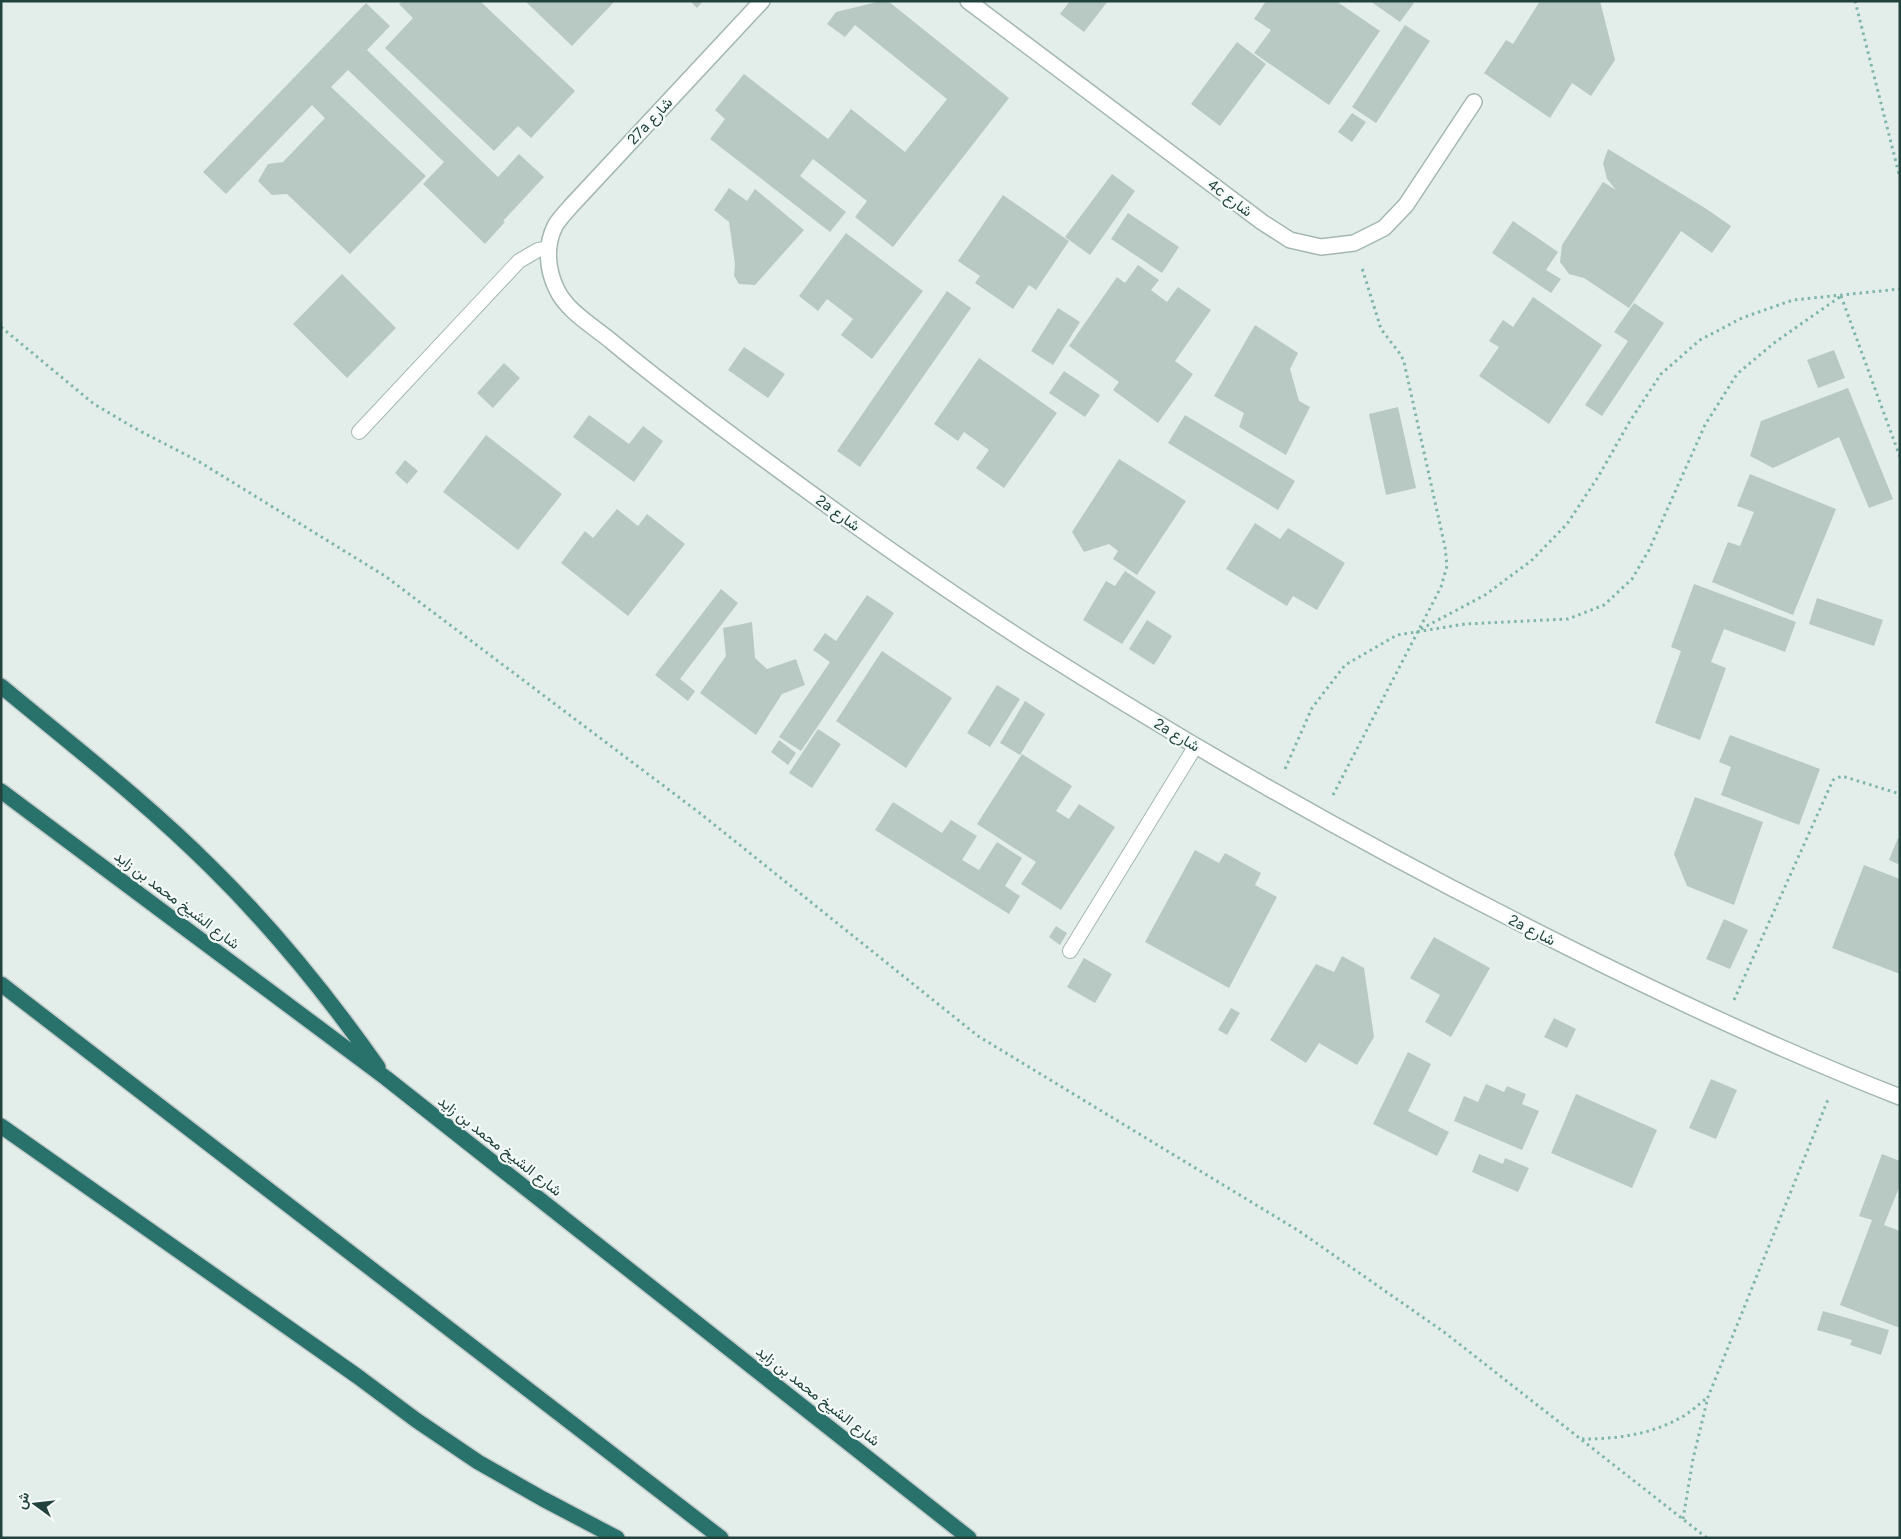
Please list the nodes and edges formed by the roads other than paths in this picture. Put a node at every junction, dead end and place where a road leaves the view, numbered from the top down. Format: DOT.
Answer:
graph roads {
  1 [pos="762,1"];
  2 [pos="968,1"];
  3 [pos="1474,102"];
  4 [pos="548,248"];
  5 [pos="359,432"];
  6 [pos="1,686"];
  7 [pos="1195,747"];
  8 [pos="1,791"];
  9 [pos="1070,951"];
  10 [pos="1,984"];
  11 [pos="386,1078"];
  12 [pos="1900,1097"];
  13 [pos="1,1126"];
  14 [pos="617,1538"];
  15 [pos="721,1538"];
  16 [pos="969,1538"];
  1 -- 4 [label="street, 27a شارع"];
  2 -- 3 [label="street, 4c شارع"];
  4 -- 5 [label="lane"];
  4 -- 7 [label="street, 2a شارع"];
  6 -- 11 [label="highway"];
  7 -- 9 [label="lane"];
  7 -- 12 [label="street, 2a شارع"];
  8 -- 11 [label="highway, شارع الشيخ محمد بن زايد"];
  10 -- 15 [label="highway"];
  11 -- 16 [label="highway, شارع الشيخ محمد بن زايد"];
  13 -- 14 [label="highway"];
}
